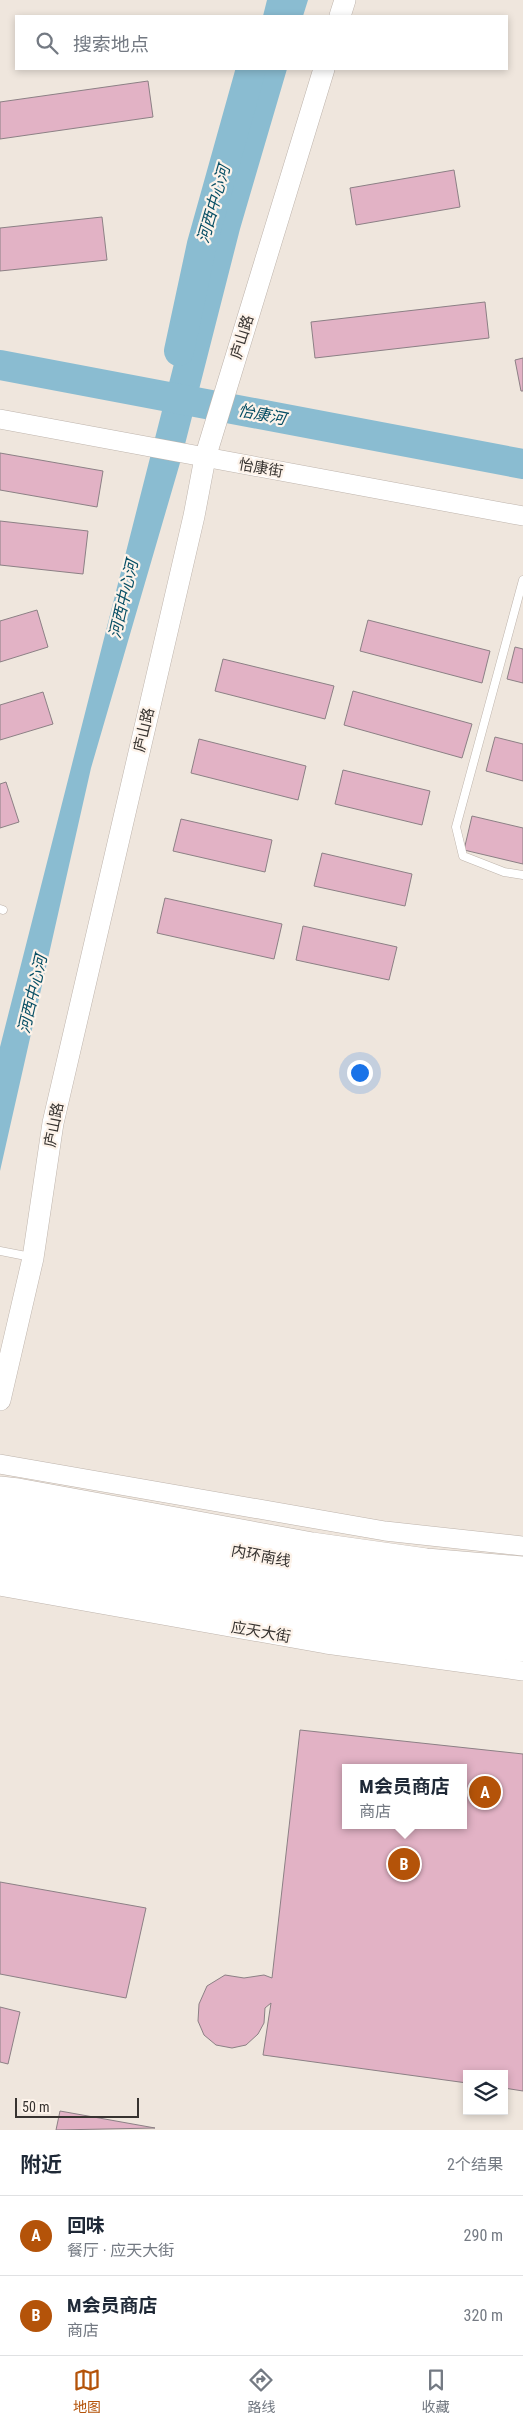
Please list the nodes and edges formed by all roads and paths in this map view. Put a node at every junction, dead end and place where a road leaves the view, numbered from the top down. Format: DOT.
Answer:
graph roads {
  1 [pos="345,0"];
  2 [pos="340,15"];
  3 [pos="324,70"];
  4 [pos="0,419"];
  5 [pos="207,453"];
  6 [pos="523,516"];
  7 [pos="523,580"];
  8 [pos="523,875"];
  9 [pos="0,1251"];
  10 [pos="26,1256"];
  11 [pos="0,1400"];
  12 [pos="0,1464"];
  13 [pos="0,1489"];
  14 [pos="0,1507"];
  15 [pos="0,1523"];
  16 [pos="0,1535"];
  17 [pos="523,1546"];
  18 [pos="0,1547"];
  19 [pos="0,1568"];
  20 [pos="523,1569"];
  21 [pos="0,1586"];
  22 [pos="523,1592"];
  23 [pos="523,1608"];
  24 [pos="523,1616"];
  25 [pos="523,1630"];
  26 [pos="523,1650"];
  27 [pos="523,1672"];
  1 -- 2 [label="main road"];
  3 -- 5 [label="main road, 庐山路"];
  4 -- 5 [label="street, 怡康街"];
  5 -- 6 [label="street, 怡康街"];
  5 -- 10 [label="main road, 庐山路"];
  7 -- 8 [label="lane"];
  9 -- 10 [label="lane"];
  10 -- 11 [label="main road, 庐山路"];
  12 -- 17 [label="street"];
  13 -- 20 [label="highway"];
  14 -- 22 [label="highway, 内环南线"];
  15 -- 23 [label="main road"];
  16 -- 24 [label="main road"];
  18 -- 25 [label="highway"];
  19 -- 26 [label="highway"];
  21 -- 27 [label="street, 应天大街"];
}
